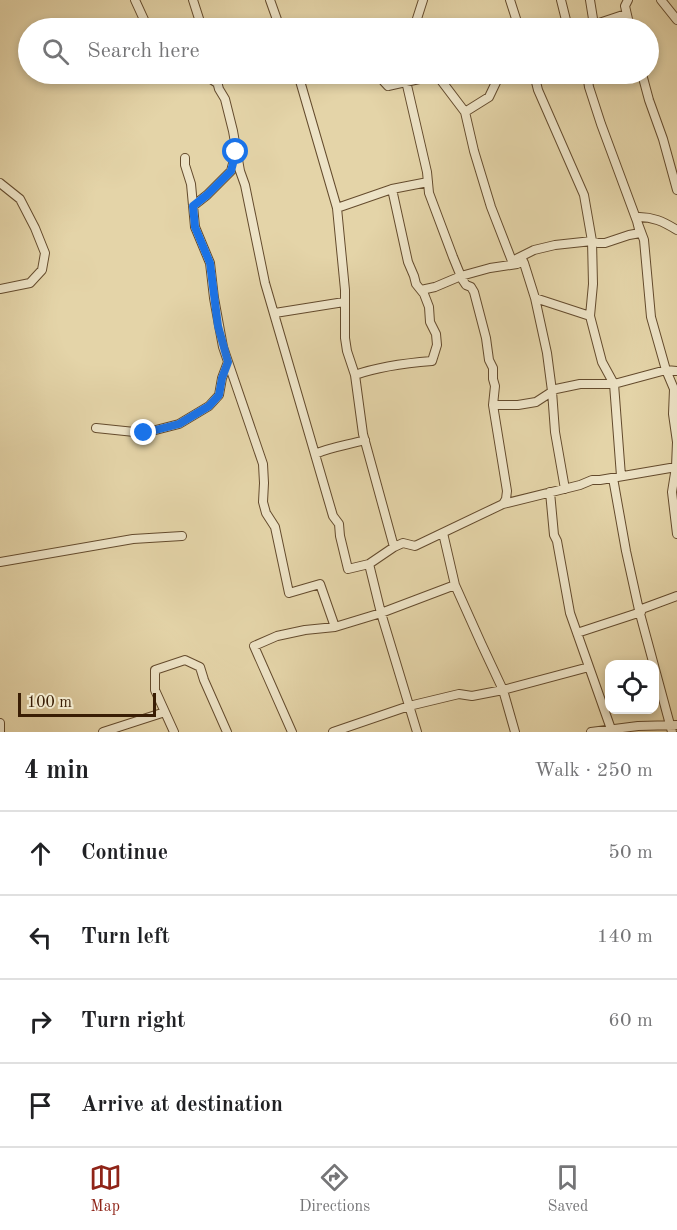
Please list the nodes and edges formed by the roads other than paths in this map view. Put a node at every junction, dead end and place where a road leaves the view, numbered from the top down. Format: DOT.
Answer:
graph roads {
  1 [pos="135,0"];
  2 [pos="194,0"];
  3 [pos="270,0"];
  4 [pos="423,0"];
  5 [pos="510,0"];
  6 [pos="561,0"];
  7 [pos="590,0"];
  8 [pos="628,0"];
  9 [pos="661,0"];
  10 [pos="626,14"];
  11 [pos="143,18"];
  12 [pos="199,18"];
  13 [pos="276,18"];
  14 [pos="417,18"];
  15 [pos="516,18"];
  16 [pos="566,18"];
  17 [pos="593,18"];
  18 [pos="614,18"];
  19 [pos="627,18"];
  20 [pos="677,20"];
  21 [pos="218,84"];
  22 [pos="302,84"];
  23 [pos="395,84"];
  24 [pos="407,84"];
  25 [pos="444,84"];
  26 [pos="495,84"];
  27 [pos="536,84"];
  28 [pos="589,84"];
  29 [pos="645,84"];
  30 [pos="388,86"];
  31 [pos="465,112"];
  32 [pos="236,152"];
  33 [pos="185,158"];
  34 [pos="428,182"];
  35 [pos="0,183"];
  36 [pos="392,189"];
  37 [pos="677,190"];
  38 [pos="193,206"];
  39 [pos="337,208"];
  40 [pos="677,230"];
  41 [pos="640,233"];
  42 [pos="592,241"];
  43 [pos="512,261"];
  44 [pos="524,263"];
  45 [pos="461,276"];
  46 [pos="0,289"];
  47 [pos="421,290"];
  48 [pos="535,298"];
  49 [pos="344,302"];
  50 [pos="275,313"];
  51 [pos="590,316"];
  52 [pos="228,362"];
  53 [pos="666,370"];
  54 [pos="677,371"];
  55 [pos="356,375"];
  56 [pos="614,384"];
  57 [pos="552,391"];
  58 [pos="493,405"];
  59 [pos="96,428"];
  60 [pos="365,440"];
  61 [pos="315,454"];
  62 [pos="676,467"];
  63 [pos="617,477"];
  64 [pos="565,489"];
  65 [pos="550,492"];
  66 [pos="503,504"];
  67 [pos="443,532"];
  68 [pos="677,534"];
  69 [pos="182,536"];
  70 [pos="394,547"];
  71 [pos="0,562"];
  72 [pos="369,564"];
  73 [pos="455,585"];
  74 [pos="677,596"];
  75 [pos="640,611"];
  76 [pos="381,613"];
  77 [pos="335,627"];
  78 [pos="577,633"];
  79 [pos="589,667"];
  80 [pos="503,690"];
  81 [pos="409,706"];
  82 [pos="165,712"];
  83 [pos="0,723"];
  84 [pos="673,727"];
  85 [pos="611,729"];
  86 [pos="638,729"];
  87 [pos="0,732"];
  88 [pos="103,732"];
  89 [pos="174,732"];
  90 [pos="227,732"];
  91 [pos="291,732"];
  92 [pos="333,732"];
  93 [pos="417,732"];
  94 [pos="515,732"];
  95 [pos="591,732"];
  1 -- 11 [label="street"];
  2 -- 12 [label="street"];
  3 -- 13 [label="street"];
  4 -- 14 [label="street"];
  5 -- 15 [label="street"];
  6 -- 16 [label="street"];
  7 -- 17 [label="street"];
  8 -- 10 [label="street"];
  9 -- 20 [label="street"];
  10 -- 18 [label="street"];
  10 -- 19 [label="street"];
  21 -- 32 [label="street"];
  22 -- 39 [label="street"];
  23 -- 30 [label="street"];
  24 -- 34 [label="street"];
  25 -- 31 [label="street"];
  26 -- 31 [label="street"];
  27 -- 42 [label="street"];
  28 -- 41 [label="street"];
  29 -- 37 [label="street"];
  31 -- 43 [label="street"];
  32 -- 38 [label="street"];
  32 -- 50 [label="street"];
  33 -- 38 [label="street"];
  34 -- 36 [label="street"];
  34 -- 45 [label="street"];
  35 -- 46 [label="street"];
  36 -- 39 [label="street"];
  36 -- 47 [label="street"];
  38 -- 52 [label="street"];
  39 -- 49 [label="street"];
  40 -- 41 [label="street"];
  41 -- 42 [label="street"];
  41 -- 53 [label="street"];
  42 -- 43 [label="street"];
  42 -- 51 [label="street"];
  43 -- 44 [label="street"];
  44 -- 45 [label="street"];
  44 -- 48 [label="street"];
  45 -- 47 [label="street"];
  45 -- 58 [label="street"];
  47 -- 55 [label="street"];
  48 -- 51 [label="street"];
  48 -- 57 [label="street"];
  49 -- 50 [label="street"];
  49 -- 55 [label="street"];
  50 -- 61 [label="street"];
  51 -- 56 [label="street"];
  52 -- 59 [label="street"];
  52 -- 77 [label="street"];
  53 -- 54 [label="street"];
  53 -- 56 [label="street"];
  53 -- 62 [label="street"];
  55 -- 60 [label="street"];
  56 -- 57 [label="street"];
  56 -- 63 [label="street"];
  57 -- 58 [label="street"];
  57 -- 64 [label="street"];
  58 -- 66 [label="street"];
  60 -- 61 [label="street"];
  60 -- 70 [label="street"];
  61 -- 72 [label="street"];
  62 -- 63 [label="street"];
  62 -- 68 [label="street"];
  63 -- 64 [label="street"];
  63 -- 75 [label="street"];
  64 -- 65 [label="street"];
  65 -- 66 [label="street"];
  65 -- 78 [label="street"];
  66 -- 67 [label="street"];
  67 -- 70 [label="street"];
  67 -- 73 [label="street"];
  69 -- 71 [label="street"];
  70 -- 72 [label="street"];
  72 -- 76 [label="street"];
  73 -- 76 [label="street"];
  73 -- 80 [label="street"];
  74 -- 75 [label="street"];
  75 -- 78 [label="street"];
  75 -- 84 [label="street"];
  76 -- 77 [label="street"];
  76 -- 81 [label="street"];
  77 -- 91 [label="street"];
  78 -- 79 [label="street"];
  79 -- 80 [label="street"];
  79 -- 85 [label="street"];
  80 -- 81 [label="street"];
  80 -- 94 [label="street"];
  81 -- 92 [label="street"];
  81 -- 93 [label="street"];
  82 -- 88 [label="street"];
  82 -- 89 [label="street"];
  82 -- 90 [label="street"];
  83 -- 87 [label="street"];
  84 -- 86 [label="street"];
  85 -- 86 [label="street"];
  85 -- 95 [label="street"];
}
